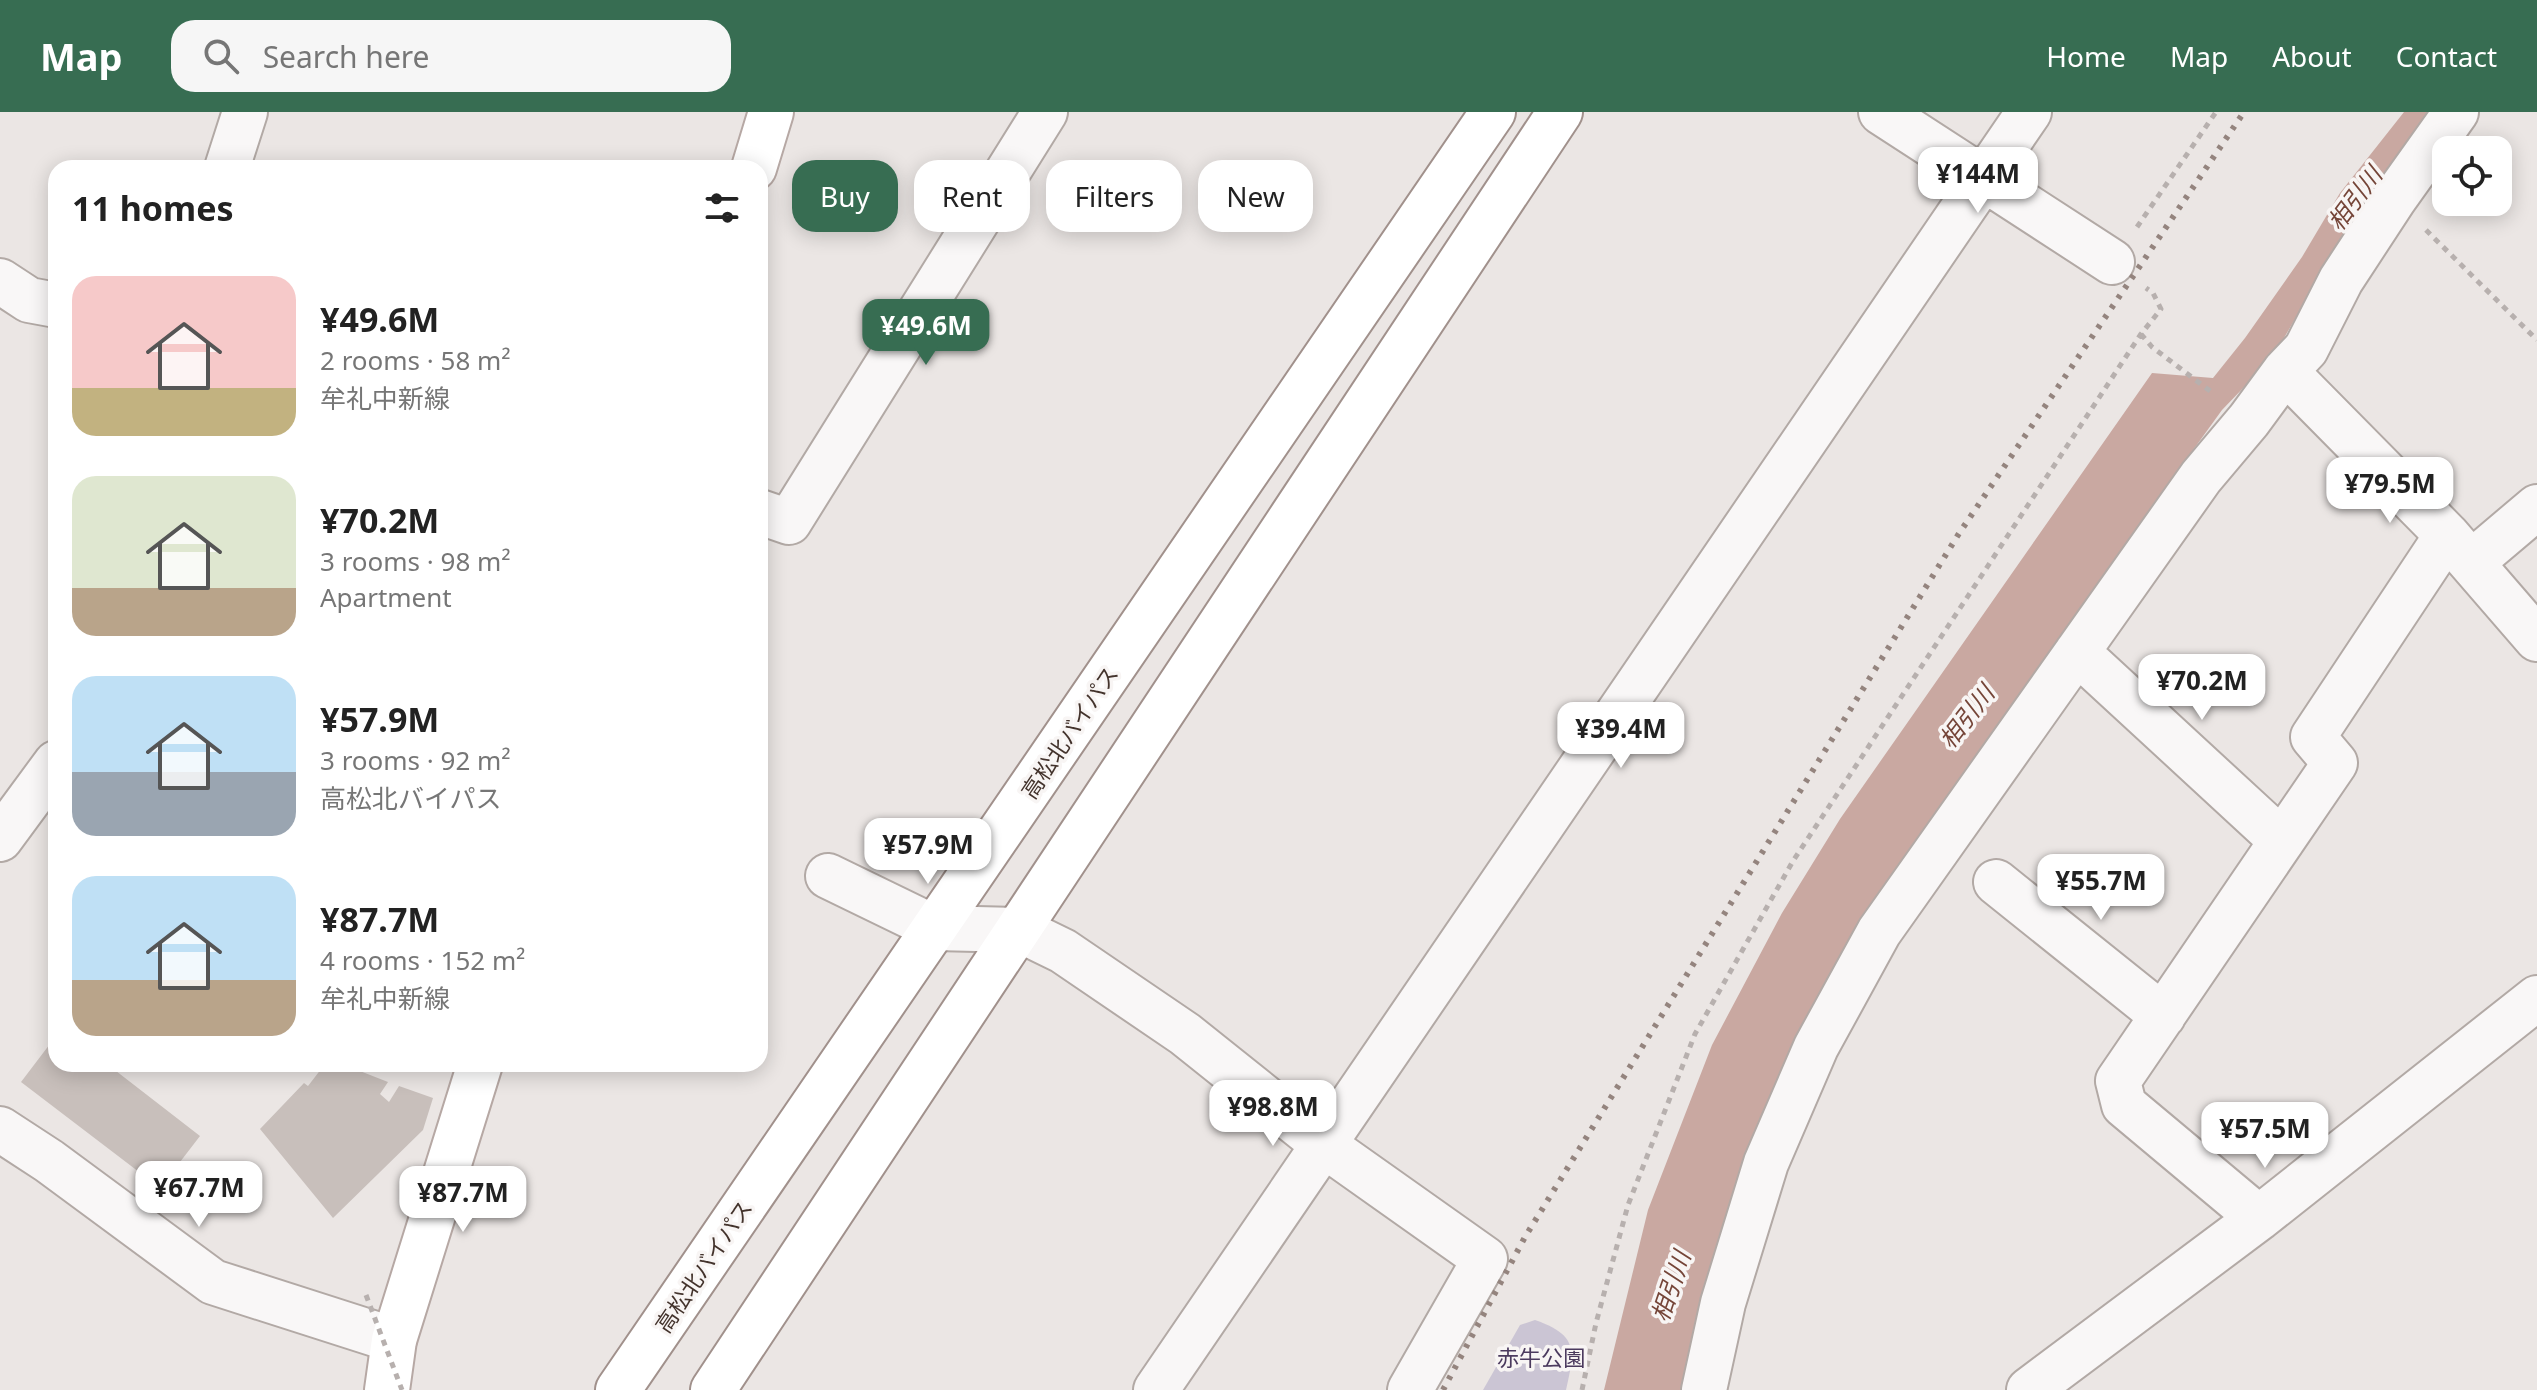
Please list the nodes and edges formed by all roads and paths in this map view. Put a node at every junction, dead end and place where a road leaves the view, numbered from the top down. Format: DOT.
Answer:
graph roads {
  1 [pos="245,112"];
  2 [pos="771,112"];
  3 [pos="1045,112"];
  4 [pos="1493,112"];
  5 [pos="1560,112"];
  6 [pos="1881,112"];
  7 [pos="2029,112"];
  8 [pos="2216,112"];
  9 [pos="2456,112"];
  10 [pos="230,160"];
  11 [pos="756,160"];
  12 [pos="1984,178"];
  13 [pos="2394,199"];
  14 [pos="2112,262"];
  15 [pos="0,281"];
  16 [pos="48,304"];
  17 [pos="2141,334"];
  18 [pos="2537,340"];
  19 [pos="2285,371"];
  20 [pos="2214,394"];
  21 [pos="2537,507"];
  22 [pos="768,515"];
  23 [pos="2459,548"];
  24 [pos="2537,639"];
  25 [pos="2077,652"];
  26 [pos="48,774"];
  27 [pos="0,839"];
  28 [pos="2282,841"];
  29 [pos="828,876"];
  30 [pos="1996,882"];
  31 [pos="935,928"];
  32 [pos="1020,930"];
  33 [pos="2537,998"];
  34 [pos="2163,1016"];
  35 [pos="478,1072"];
  36 [pos="0,1129"];
  37 [pos="1324,1145"];
  38 [pos="2259,1218"];
  39 [pos="366,1295"];
  40 [pos="394,1340"];
  41 [pos="387,1390"];
  42 [pos="402,1390"];
  43 [pos="618,1390"];
  44 [pos="713,1390"];
  45 [pos="1156,1390"];
  46 [pos="1410,1390"];
  47 [pos="1582,1390"];
  48 [pos="1704,1390"];
  49 [pos="2029,1390"];
  1 -- 10 [label="street"];
  2 -- 11 [label="main road"];
  3 -- 22 [label="street"];
  4 -- 31 [label="main road, 高松北バイパス"];
  5 -- 32 [label="main road"];
  6 -- 12 [label="street"];
  7 -- 12 [label="street"];
  8 -- 14 [label="path"];
  9 -- 13 [label="street"];
  12 -- 14 [label="street"];
  12 -- 37 [label="street"];
  13 -- 18 [label="path"];
  13 -- 19 [label="street"];
  14 -- 17 [label="path"];
  15 -- 16 [label="street"];
  17 -- 20 [label="path"];
  17 -- 47 [label="path"];
  19 -- 23 [label="street"];
  19 -- 25 [label="street"];
  21 -- 23 [label="street"];
  23 -- 24 [label="street"];
  23 -- 28 [label="street"];
  25 -- 28 [label="street"];
  25 -- 48 [label="street"];
  26 -- 27 [label="street"];
  28 -- 34 [label="street"];
  29 -- 31 [label="street"];
  30 -- 34 [label="street"];
  31 -- 32 [label="street"];
  31 -- 43 [label="main road, 高松北バイパス"];
  32 -- 37 [label="street"];
  32 -- 44 [label="main road"];
  33 -- 38 [label="street"];
  34 -- 38 [label="street"];
  35 -- 40 [label="main road"];
  36 -- 40 [label="street"];
  37 -- 45 [label="street"];
  37 -- 46 [label="street"];
  38 -- 49 [label="street"];
  39 -- 42 [label="path, bridge"];
  40 -- 41 [label="main road"];
}
